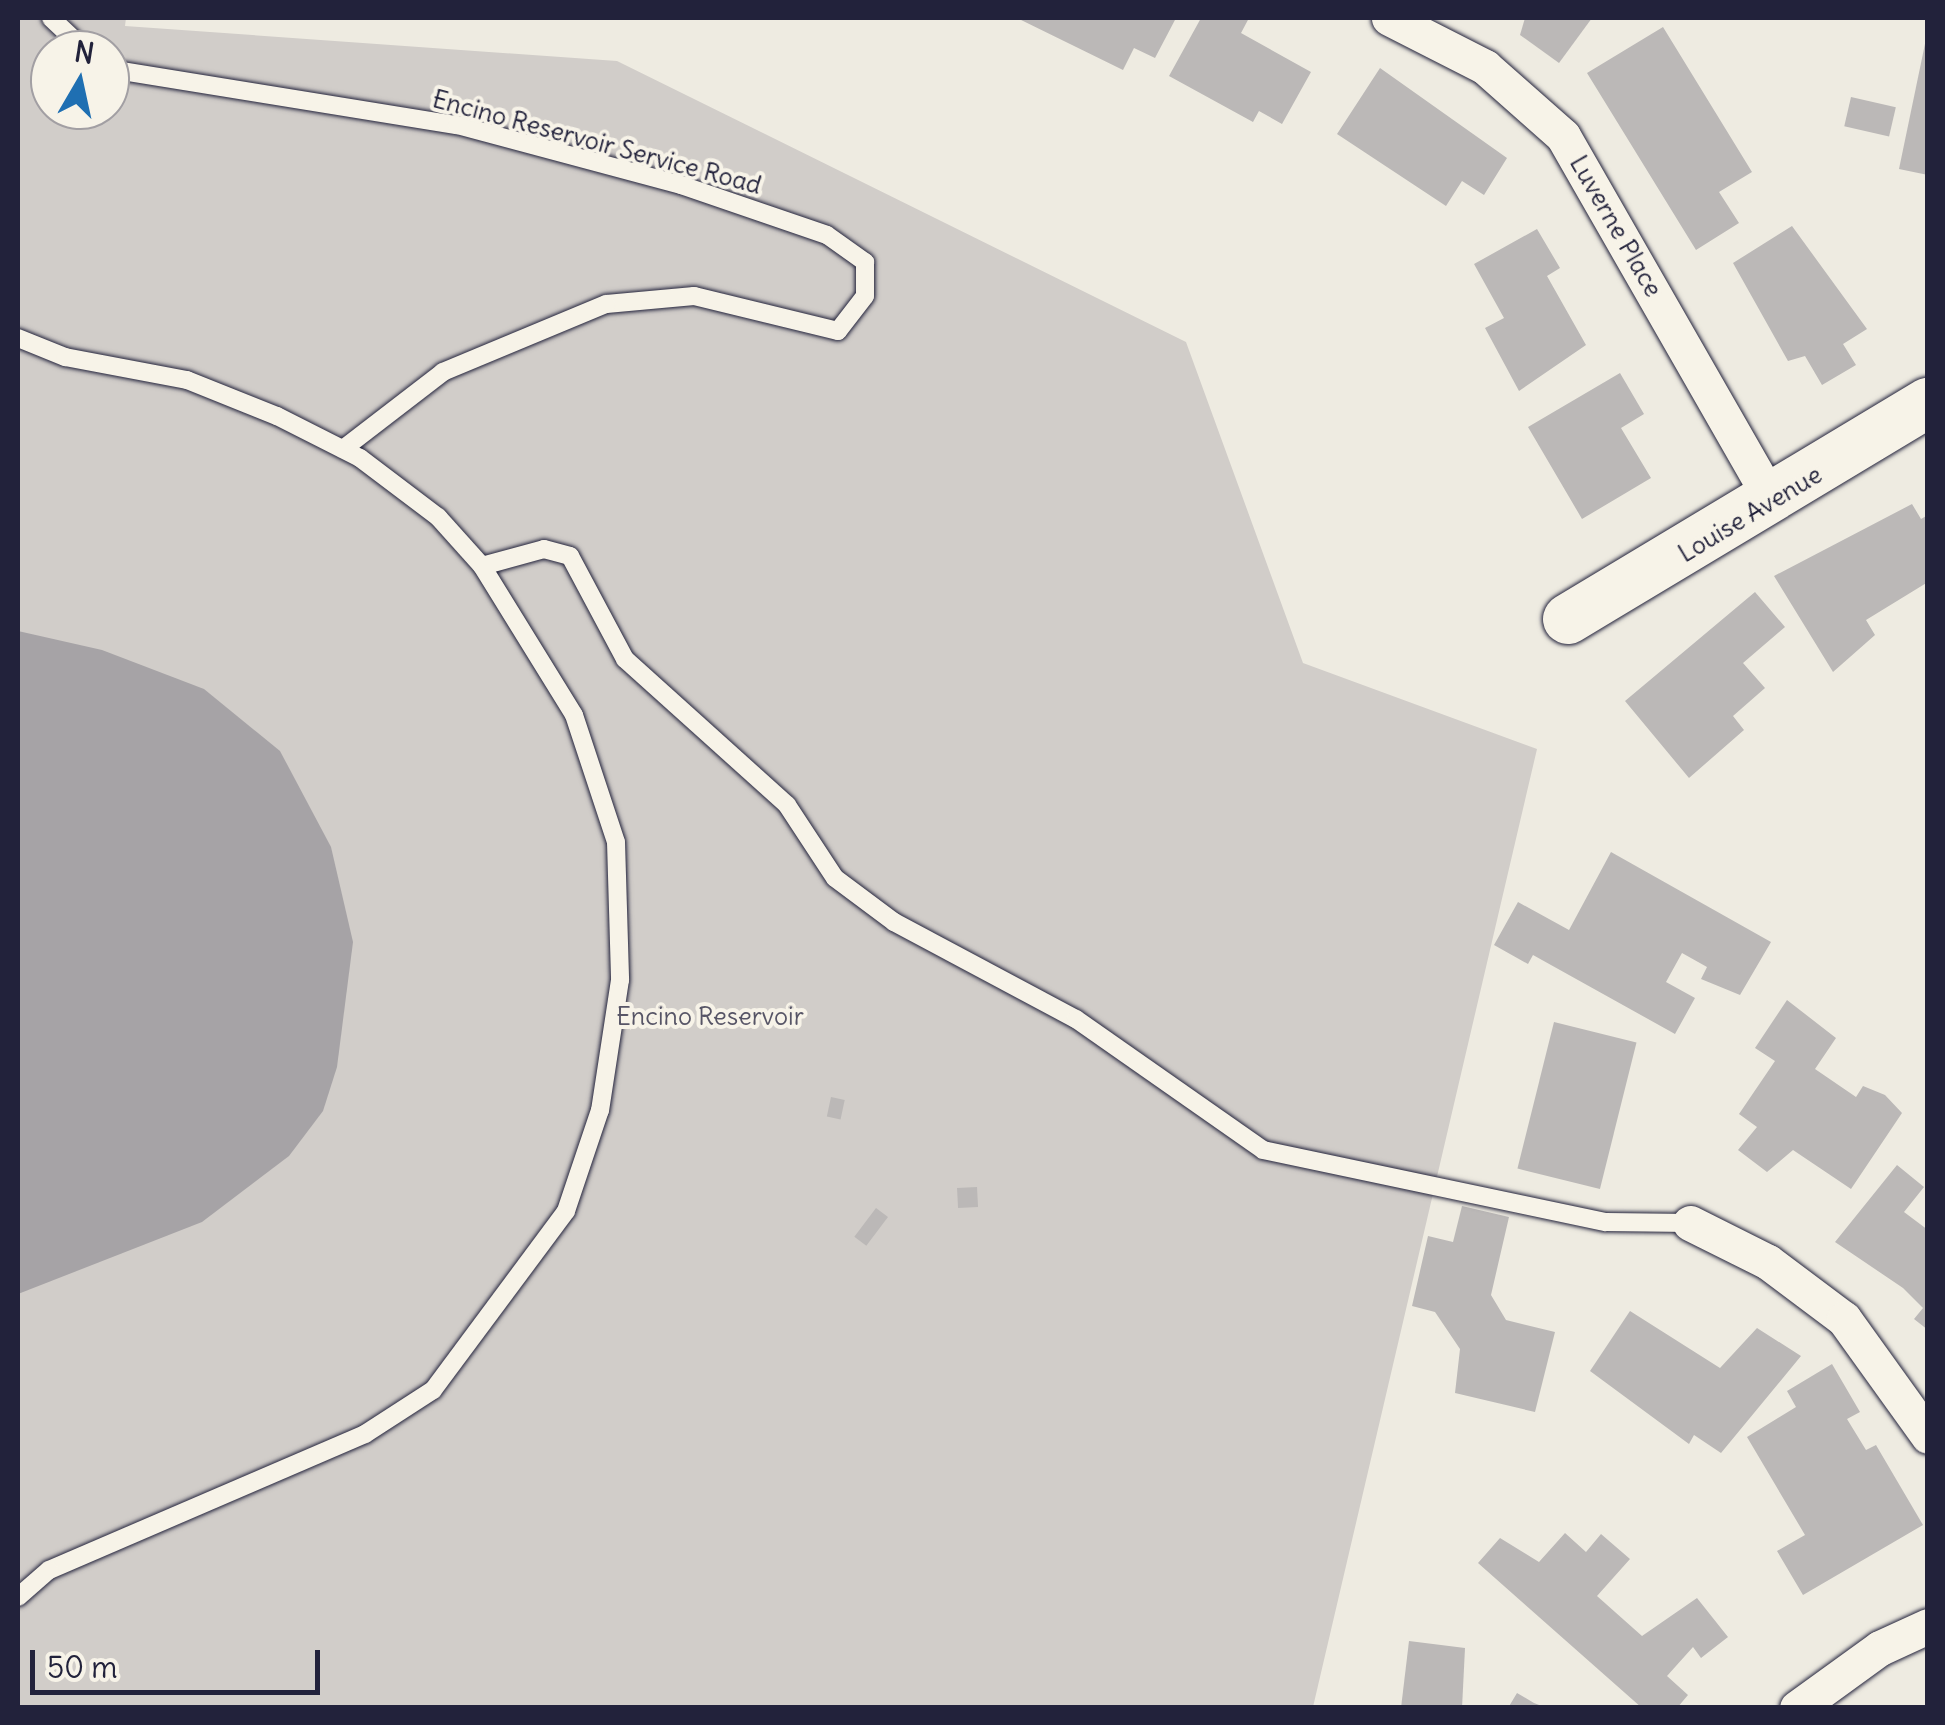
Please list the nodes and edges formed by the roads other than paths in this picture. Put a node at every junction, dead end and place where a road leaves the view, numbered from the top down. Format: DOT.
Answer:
graph roads {
  1 [pos="1388,18"];
  2 [pos="130,72"];
  3 [pos="18,338"];
  4 [pos="1928,403"];
  5 [pos="343,449"];
  6 [pos="1772,502"];
  7 [pos="482,566"];
  8 [pos="1568,619"];
  9 [pos="1690,1223"];
  10 [pos="1928,1436"];
  11 [pos="18,1597"];
  12 [pos="1928,1626"];
  13 [pos="1797,1708"];
  1 -- 6 [label="street, Luverne Place"];
  2 -- 5 [label="lane, Encino Reservoir Service Road"];
  3 -- 5 [label="lane"];
  4 -- 6 [label="street, Louise Avenue"];
  5 -- 7 [label="lane"];
  6 -- 8 [label="street, Louise Avenue"];
  7 -- 9 [label="lane"];
  7 -- 11 [label="lane"];
  9 -- 10 [label="street"];
  12 -- 13 [label="street"];
}
